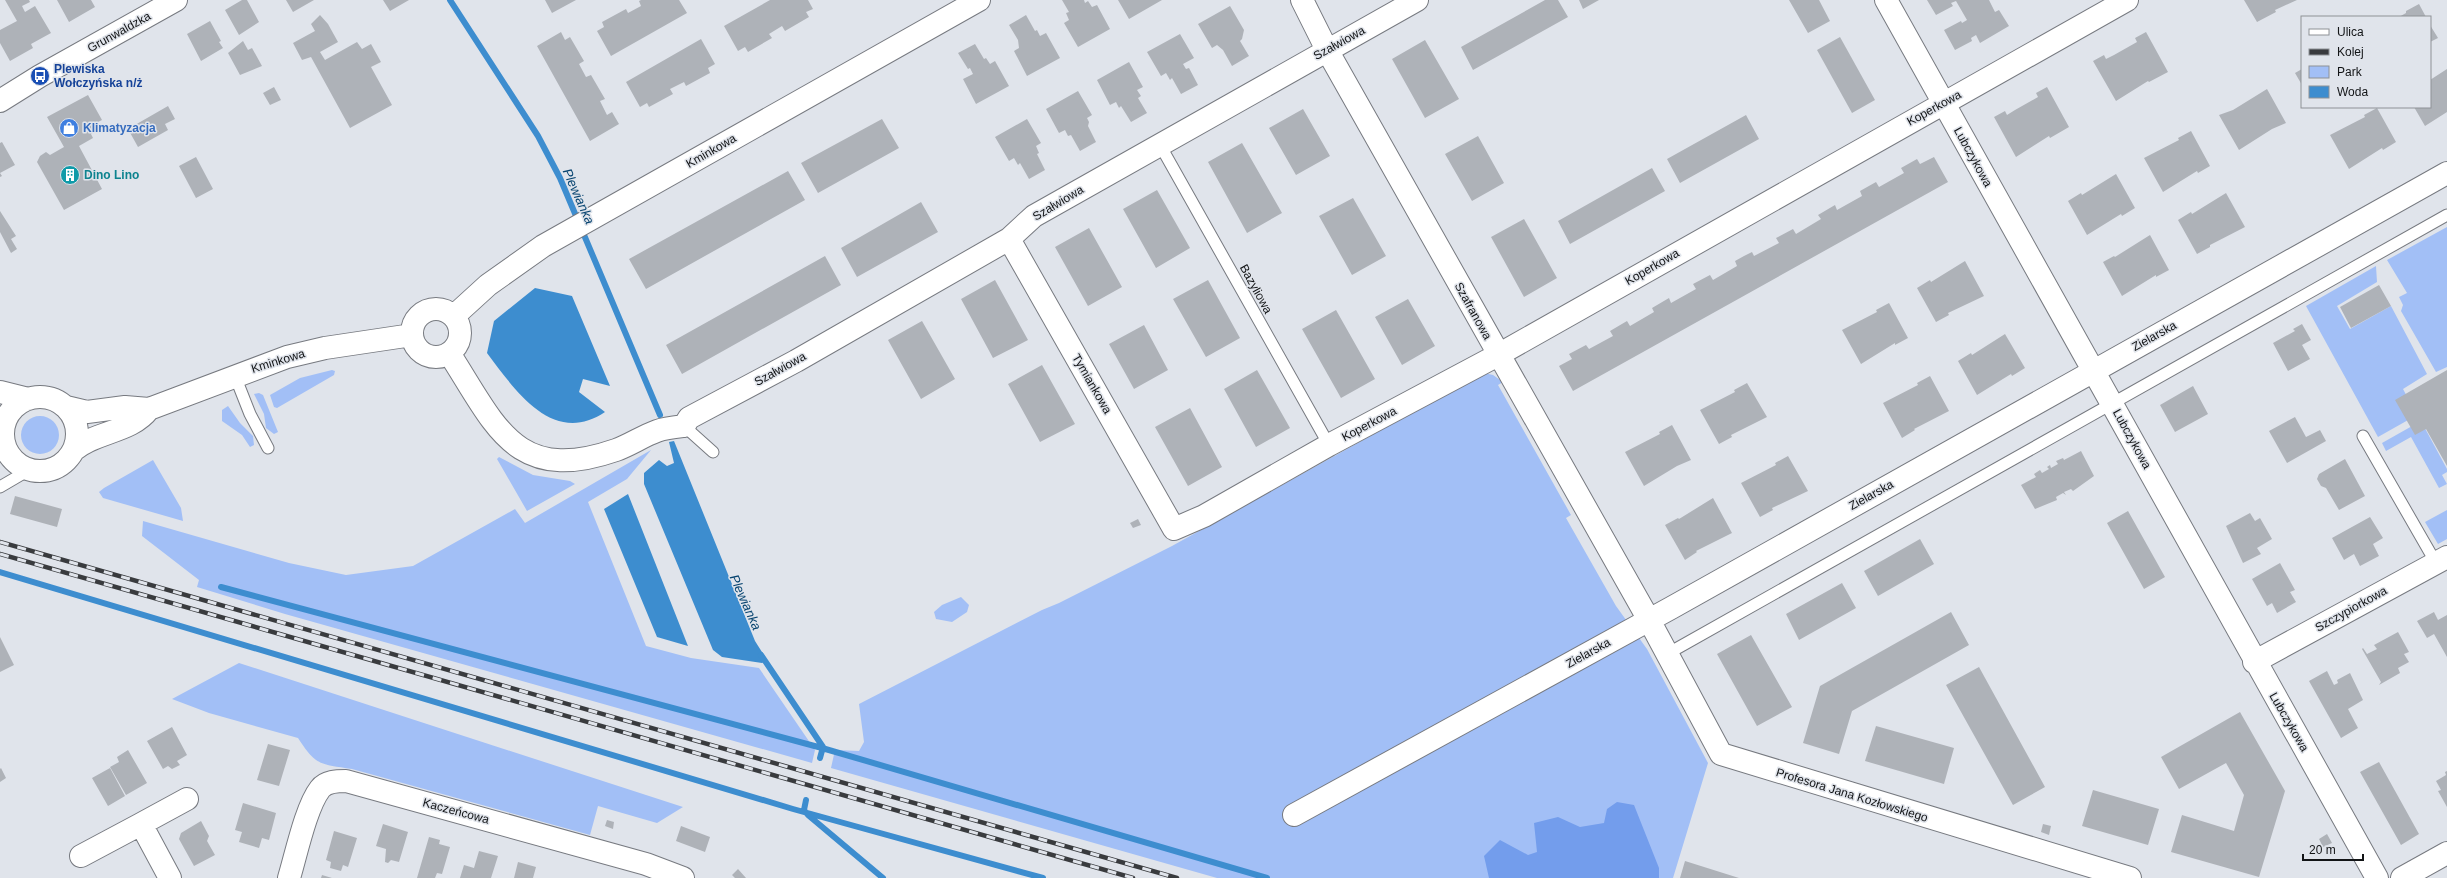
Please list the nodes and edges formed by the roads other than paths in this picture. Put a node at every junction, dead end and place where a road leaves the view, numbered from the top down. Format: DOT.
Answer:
graph roads {
  1 [pos="176,0"];
  2 [pos="979,0"];
  3 [pos="1302,0"];
  4 [pos="1417,0"];
  5 [pos="1886,0"];
  6 [pos="2127,0"];
  7 [pos="1327,50"];
  8 [pos="0,101"];
  9 [pos="1942,103"];
  10 [pos="1160,145"];
  11 [pos="2447,173"];
  12 [pos="2447,215"];
  13 [pos="1009,239"];
  14 [pos="454,316"];
  15 [pos="412,335"];
  16 [pos="449,353"];
  17 [pos="1498,355"];
  18 [pos="2093,370"];
  19 [pos="234,376"];
  20 [pos="0,392"];
  21 [pos="28,398"];
  22 [pos="2112,402"];
  23 [pos="66,407"];
  24 [pos="149,409"];
  25 [pos="684,426"];
  26 [pos="1,435"];
  27 [pos="2363,436"];
  28 [pos="1329,446"];
  29 [pos="268,448"];
  30 [pos="74,450"];
  31 [pos="713,452"];
  32 [pos="29,470"];
  33 [pos="0,487"];
  34 [pos="1174,529"];
  35 [pos="2442,560"];
  36 [pos="1649,620"];
  37 [pos="1667,654"];
  38 [pos="2254,662"];
  39 [pos="187,799"];
  40 [pos="1294,815"];
  41 [pos="141,824"];
  42 [pos="2447,853"];
  43 [pos="81,856"];
  44 [pos="170,878"];
  45 [pos="289,878"];
  46 [pos="683,878"];
  47 [pos="2130,878"];
  48 [pos="2377,878"];
  49 [pos="2402,878"];
  1 -- 8 [label="street, Grunwaldzka"];
  2 -- 14 [label="street, Kminkowa"];
  3 -- 7 [label="street, Szafranowa"];
  4 -- 7 [label="street, Szałwiowa"];
  5 -- 9 [label="street, Lubczykowa"];
  6 -- 9 [label="street, Koperkowa"];
  7 -- 10 [label="street, Szałwiowa"];
  7 -- 17 [label="street, Szafranowa"];
  9 -- 17 [label="street, Koperkowa"];
  9 -- 18 [label="street, Lubczykowa"];
  10 -- 13 [label="street, Szałwiowa"];
  10 -- 28 [label="lane, Bazyliowa"];
  11 -- 18 [label="street, Zielarska"];
  12 -- 22 [label="lane"];
  13 -- 25 [label="street, Szałwiowa"];
  13 -- 34 [label="street, Tymiankowa"];
  14 -- 15 [label="street"];
  14 -- 16 [label="street"];
  15 -- 16 [label="street"];
  15 -- 19 [label="street, Kminkowa"];
  16 -- 25 [label="street"];
  17 -- 28 [label="street, Koperkowa"];
  17 -- 36 [label="street, Szafranowa"];
  18 -- 22 [label="street, Lubczykowa"];
  18 -- 36 [label="street, Zielarska"];
  19 -- 24 [label="street, Kminkowa"];
  19 -- 29 [label="lane"];
  20 -- 21 [label="street"];
  21 -- 23 [label="street"];
  21 -- 26 [label="street"];
  22 -- 37 [label="lane"];
  22 -- 38 [label="street, Lubczykowa"];
  23 -- 24 [label="street"];
  23 -- 30 [label="street"];
  24 -- 30 [label="street"];
  25 -- 31 [label="lane"];
  26 -- 32 [label="street"];
  27 -- 35 [label="lane"];
  28 -- 34 [label="street, Koperkowa"];
  30 -- 32 [label="street"];
  32 -- 33 [label="lane"];
  35 -- 38 [label="street, Szczypiorkowa"];
  36 -- 37 [label="street, Profesora Jana Kozłowskiego"];
  36 -- 40 [label="street, Zielarska"];
  37 -- 47 [label="street, Profesora Jana Kozłowskiego"];
  38 -- 48 [label="street, Lubczykowa"];
  39 -- 41 [label="street"];
  41 -- 43 [label="street"];
  41 -- 44 [label="street"];
  42 -- 49 [label="street"];
  45 -- 46 [label="street, Kaczeńcowa"];
}
